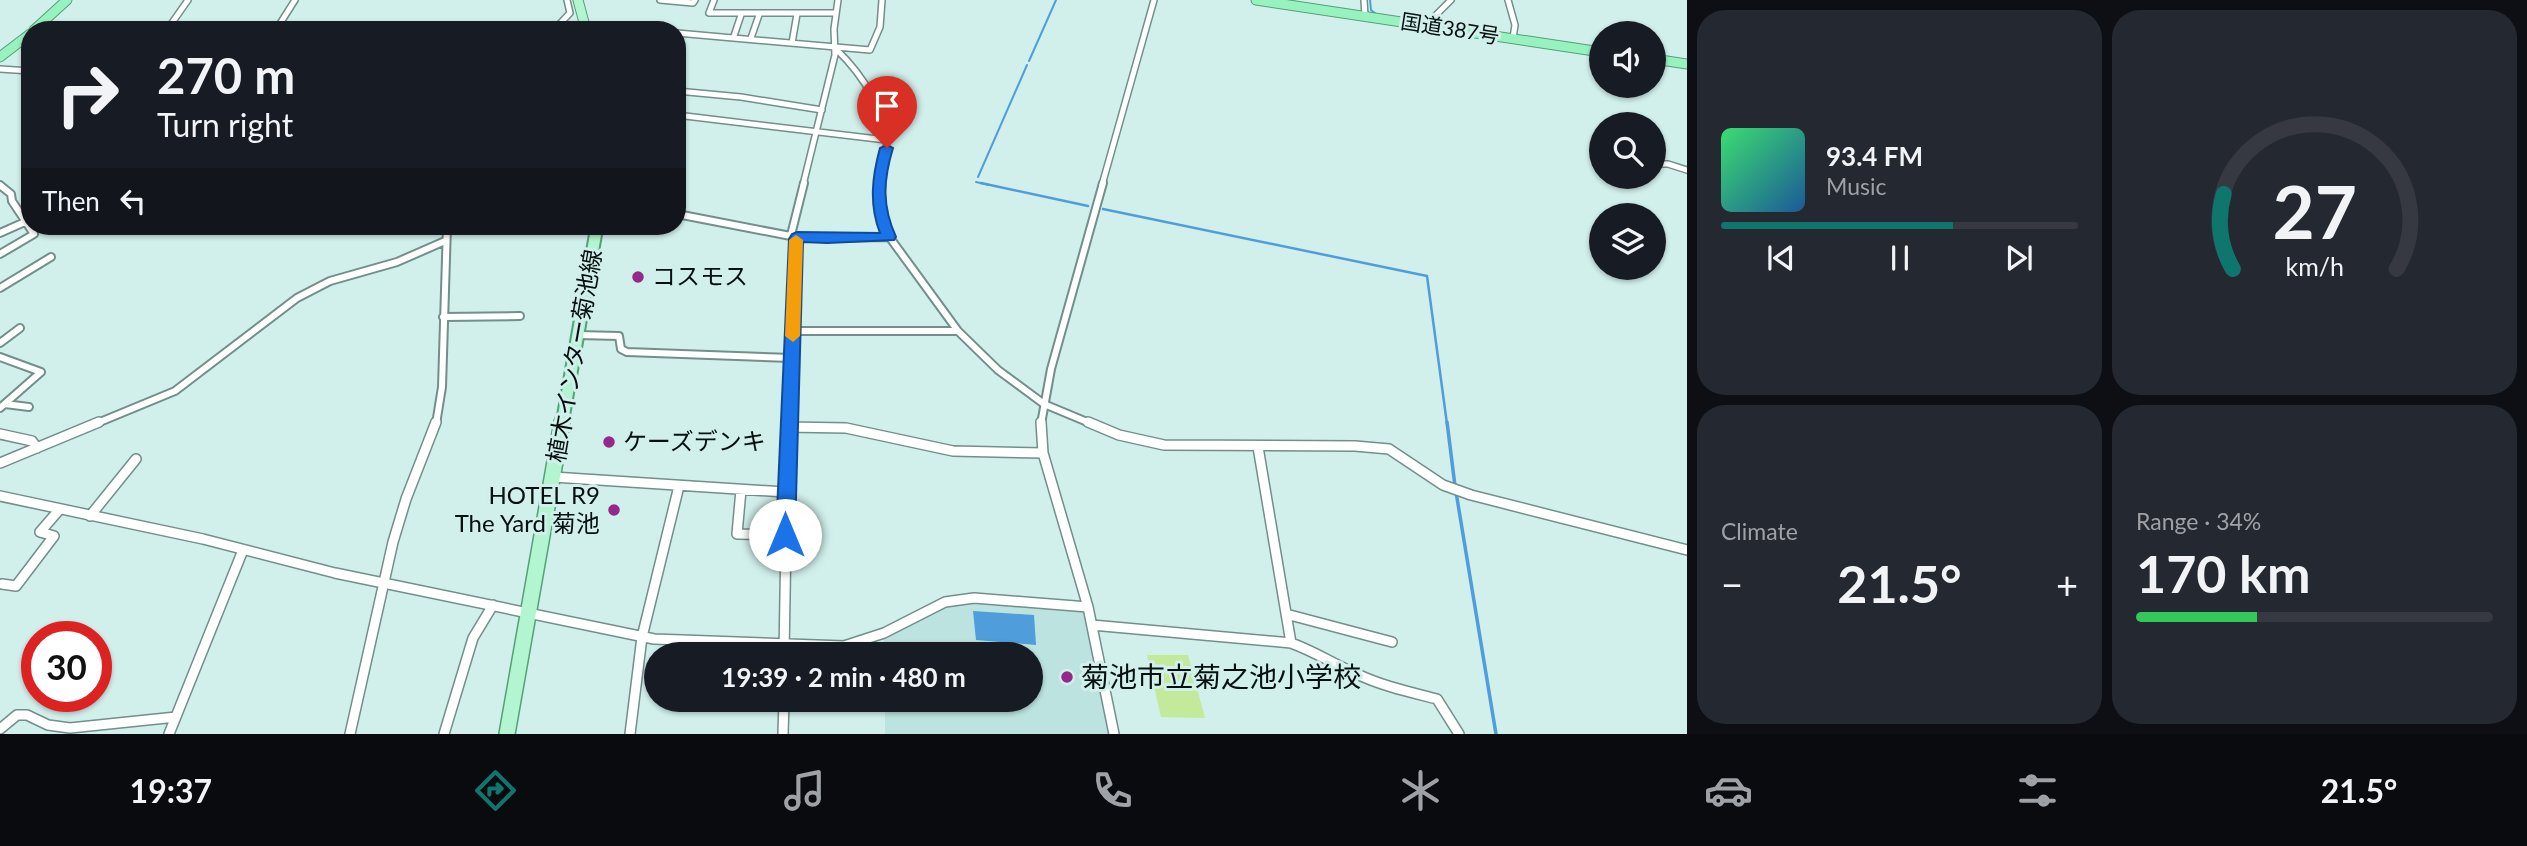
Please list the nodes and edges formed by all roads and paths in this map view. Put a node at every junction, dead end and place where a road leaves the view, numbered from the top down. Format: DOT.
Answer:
graph roads {
  1 [pos="68,0"];
  2 [pos="188,0"];
  3 [pos="295,0"];
  4 [pos="567,0"];
  5 [pos="660,0"];
  6 [pos="695,0"];
  7 [pos="714,0"];
  8 [pos="838,0"];
  9 [pos="882,0"];
  10 [pos="1154,0"];
  11 [pos="1256,0"];
  12 [pos="1364,0"];
  13 [pos="1451,0"];
  14 [pos="1508,0"];
  15 [pos="579,2"];
  16 [pos="571,10"];
  17 [pos="836,13"];
  18 [pos="797,14"];
  19 [pos="741,15"];
  20 [pos="759,15"];
  21 [pos="1365,16"];
  22 [pos="44,21"];
  23 [pos="173,21"];
  24 [pos="282,21"];
  25 [pos="562,21"];
  26 [pos="584,21"];
  27 [pos="1426,25"];
  28 [pos="686,33"];
  29 [pos="734,36"];
  30 [pos="751,38"];
  31 [pos="1513,38"];
  32 [pos="21,41"];
  33 [pos="792,43"];
  34 [pos="836,49"];
  35 [pos="1589,49"];
  36 [pos="0,57"];
  37 [pos="1666,61"];
  38 [pos="1687,64"];
  39 [pos="0,69"];
  40 [pos="21,70"];
  41 [pos="686,92"];
  42 [pos="822,110"];
  43 [pos="686,116"];
  44 [pos="815,133"];
  45 [pos="886,140"];
  46 [pos="1666,164"];
  47 [pos="1687,170"];
  48 [pos="0,186"];
  49 [pos="21,213"];
  50 [pos="686,216"];
  51 [pos="21,224"];
  52 [pos="0,233"];
  53 [pos="33,235"];
  54 [pos="446,235"];
  55 [pos="595,235"];
  56 [pos="794,236"];
  57 [pos="889,237"];
  58 [pos="445,241"];
  59 [pos="0,254"];
  60 [pos="51,257"];
  61 [pos="0,288"];
  62 [pos="520,316"];
  63 [pos="443,317"];
  64 [pos="20,328"];
  65 [pos="793,331"];
  66 [pos="958,331"];
  67 [pos="578,335"];
  68 [pos="0,343"];
  69 [pos="0,357"];
  70 [pos="792,358"];
  71 [pos="1044,404"];
  72 [pos="3,406"];
  73 [pos="29,407"];
  74 [pos="788,427"];
  75 [pos="0,434"];
  76 [pos="1258,447"];
  77 [pos="37,448"];
  78 [pos="1043,453"];
  79 [pos="136,459"];
  80 [pos="0,463"];
  81 [pos="553,477"];
  82 [pos="679,486"];
  83 [pos="741,490"];
  84 [pos="785,492"];
  85 [pos="0,496"];
  86 [pos="59,510"];
  87 [pos="90,516"];
  88 [pos="785,535"];
  89 [pos="243,550"];
  90 [pos="1687,550"];
  91 [pos="385,582"];
  92 [pos="2,584"];
  93 [pos="493,605"];
  94 [pos="1087,607"];
  95 [pos="529,613"];
  96 [pos="1286,614"];
  97 [pos="1092,625"];
  98 [pos="642,637"];
  99 [pos="743,642"];
  100 [pos="784,642"];
  101 [pos="856,642"];
  102 [pos="1392,642"];
  103 [pos="1291,643"];
  104 [pos="784,712"];
  105 [pos="176,717"];
  106 [pos="0,729"];
  107 [pos="169,734"];
  108 [pos="350,734"];
  109 [pos="444,734"];
  110 [pos="507,734"];
  111 [pos="630,734"];
  112 [pos="783,734"];
  113 [pos="1114,734"];
  114 [pos="1459,734"];
  1 -- 22 [label="highway"];
  2 -- 23 [label="street"];
  3 -- 24 [label="street"];
  4 -- 16 [label="street"];
  5 -- 6 [label="street"];
  7 -- 19 [label="street"];
  8 -- 17 [label="street"];
  9 -- 34 [label="street"];
  10 -- 71 [label="street"];
  11 -- 21 [label="highway, 国道387号"];
  12 -- 21 [label="street"];
  13 -- 27 [label="street"];
  14 -- 31 [label="street"];
  15 -- 16 [label="street"];
  15 -- 26 [label="main road"];
  16 -- 25 [label="street"];
  17 -- 18 [label="street"];
  17 -- 34 [label="street"];
  18 -- 20 [label="street"];
  18 -- 33 [label="street"];
  19 -- 20 [label="street"];
  19 -- 29 [label="street"];
  20 -- 30 [label="street"];
  21 -- 27 [label="highway, 国道387号"];
  27 -- 31 [label="highway, 国道387号"];
  28 -- 29 [label="street"];
  29 -- 30 [label="street"];
  30 -- 33 [label="street"];
  31 -- 35 [label="highway, 国道387号"];
  32 -- 36 [label="highway"];
  33 -- 34 [label="street"];
  34 -- 42 [label="street"];
  34 -- 45 [label="street"];
  37 -- 38 [label="highway"];
  39 -- 40 [label="street"];
  41 -- 42 [label="street"];
  42 -- 44 [label="street"];
  43 -- 44 [label="street"];
  44 -- 45 [label="street"];
  44 -- 56 [label="street"];
  45 -- 57 [label="street"];
  46 -- 47 [label="street"];
  48 -- 49 [label="street"];
  50 -- 56 [label="street"];
  51 -- 52 [label="street"];
  53 -- 59 [label="street"];
  54 -- 58 [label="street"];
  55 -- 67 [label="main road, 植木インター菊池線"];
  56 -- 57 [label="street"];
  56 -- 65 [label="street"];
  57 -- 66 [label="street"];
  58 -- 63 [label="street"];
  58 -- 77 [label="street"];
  60 -- 61 [label="street"];
  62 -- 63 [label="street"];
  63 -- 91 [label="street"];
  64 -- 68 [label="street"];
  65 -- 66 [label="street"];
  65 -- 70 [label="street"];
  66 -- 71 [label="street"];
  67 -- 70 [label="street"];
  67 -- 81 [label="main road, 植木インター菊池線"];
  69 -- 72 [label="street"];
  70 -- 74 [label="street"];
  71 -- 76 [label="street"];
  71 -- 78 [label="street"];
  72 -- 73 [label="street"];
  74 -- 78 [label="street"];
  74 -- 84 [label="street"];
  75 -- 77 [label="street"];
  76 -- 90 [label="street"];
  76 -- 96 [label="street"];
  77 -- 80 [label="street"];
  78 -- 94 [label="street"];
  79 -- 87 [label="street"];
  81 -- 82 [label="street"];
  81 -- 95 [label="main road, 植木インター菊池線"];
  82 -- 83 [label="street"];
  82 -- 98 [label="street"];
  83 -- 84 [label="street"];
  83 -- 88 [label="street"];
  84 -- 88 [label="street"];
  85 -- 86 [label="street"];
  86 -- 87 [label="street"];
  86 -- 92 [label="street"];
  87 -- 89 [label="street"];
  88 -- 100 [label="street"];
  89 -- 91 [label="street"];
  89 -- 105 [label="street"];
  91 -- 93 [label="street"];
  91 -- 108 [label="street"];
  93 -- 95 [label="street"];
  93 -- 109 [label="street"];
  94 -- 97 [label="street"];
  94 -- 101 [label="street"];
  95 -- 98 [label="street"];
  95 -- 110 [label="main road, 植木インター菊池線"];
  96 -- 102 [label="street"];
  96 -- 103 [label="street"];
  97 -- 103 [label="street"];
  97 -- 113 [label="street"];
  98 -- 99 [label="street"];
  98 -- 111 [label="street"];
  103 -- 114 [label="street"];
  104 -- 112 [label="street"];
  105 -- 106 [label="street"];
  105 -- 107 [label="street"];
}
